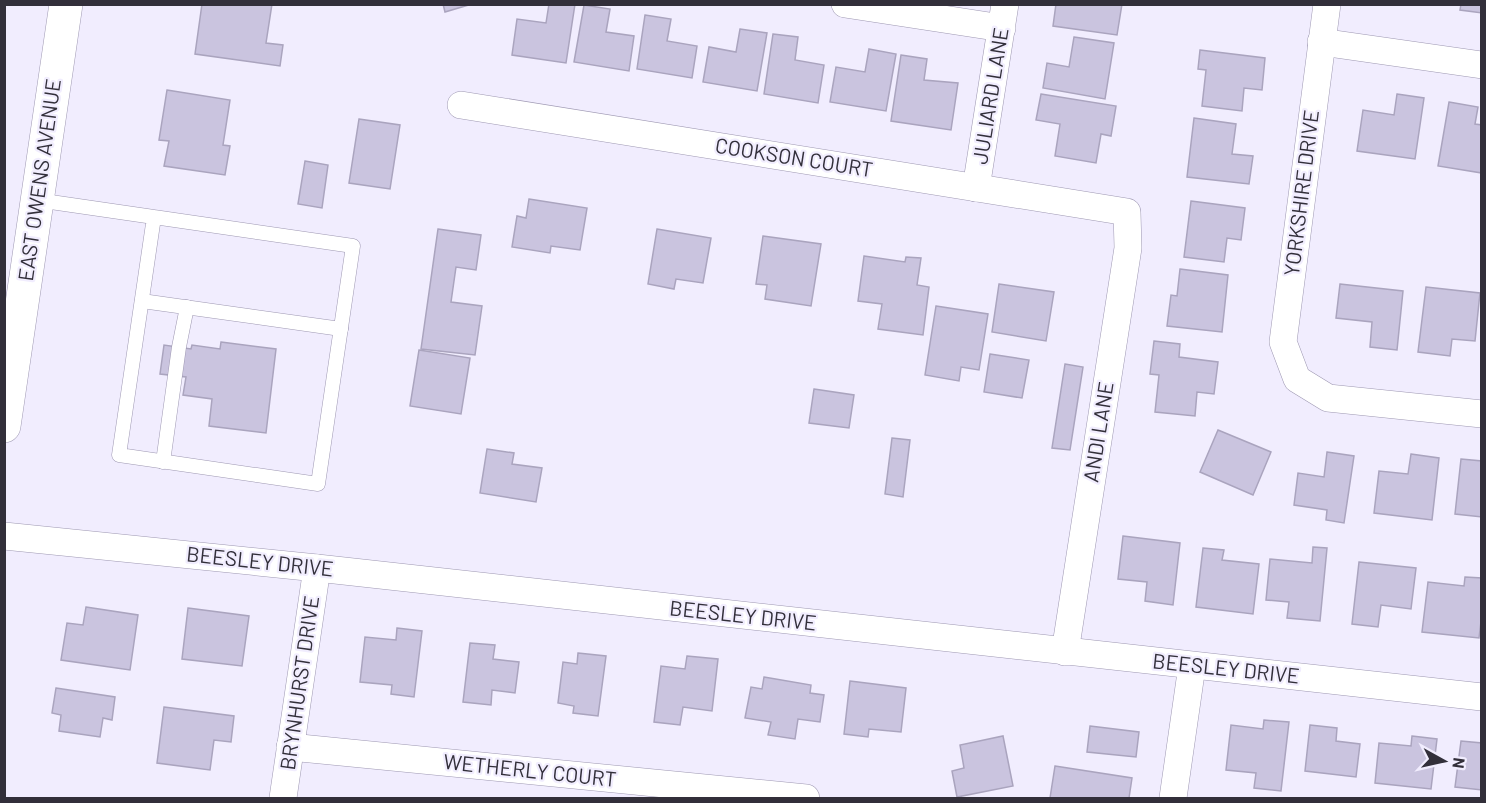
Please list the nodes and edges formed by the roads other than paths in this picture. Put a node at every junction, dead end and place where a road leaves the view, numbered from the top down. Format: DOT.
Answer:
graph roads {
  1 [pos="66,4"];
  2 [pos="845,4"];
  3 [pos="1327,4"];
  4 [pos="1003,16"];
  5 [pos="1321,42"];
  6 [pos="1482,65"];
  7 [pos="460,105"];
  8 [pos="976,188"];
  9 [pos="37,200"];
  10 [pos="1127,212"];
  11 [pos="154,217"];
  12 [pos="142,301"];
  13 [pos="187,307"];
  14 [pos="341,329"];
  15 [pos="1482,414"];
  16 [pos="4,426"];
  17 [pos="163,462"];
  18 [pos="4,536"];
  19 [pos="316,568"];
  20 [pos="1065,652"];
  21 [pos="1192,666"];
  22 [pos="1482,697"];
  23 [pos="290,747"];
  24 [pos="283,798"];
  25 [pos="806,798"];
  26 [pos="1173,798"];
  1 -- 9 [label="main road, EAST OWENS AVENUE"];
  2 -- 4 [label="street"];
  3 -- 5 [label="street, YORKSHIRE DRIVE"];
  4 -- 8 [label="street, JULIARD LANE"];
  5 -- 6 [label="street"];
  5 -- 15 [label="street, YORKSHIRE DRIVE"];
  7 -- 8 [label="street, COOKSON COURT"];
  8 -- 10 [label="street, COOKSON COURT"];
  9 -- 11 [label="lane"];
  9 -- 16 [label="main road, EAST OWENS AVENUE"];
  10 -- 20 [label="street, ANDI LANE"];
  11 -- 12 [label="lane"];
  11 -- 14 [label="lane"];
  12 -- 13 [label="lane"];
  12 -- 17 [label="lane"];
  13 -- 14 [label="lane"];
  13 -- 17 [label="lane"];
  14 -- 17 [label="lane"];
  18 -- 19 [label="street, BEESLEY DRIVE"];
  19 -- 20 [label="street, BEESLEY DRIVE"];
  19 -- 23 [label="street, BRYNHURST DRIVE"];
  20 -- 21 [label="street, BEESLEY DRIVE"];
  21 -- 22 [label="street, BEESLEY DRIVE"];
  21 -- 26 [label="street"];
  23 -- 24 [label="street, BRYNHURST DRIVE"];
  23 -- 25 [label="street, WETHERLY COURT"];
}
